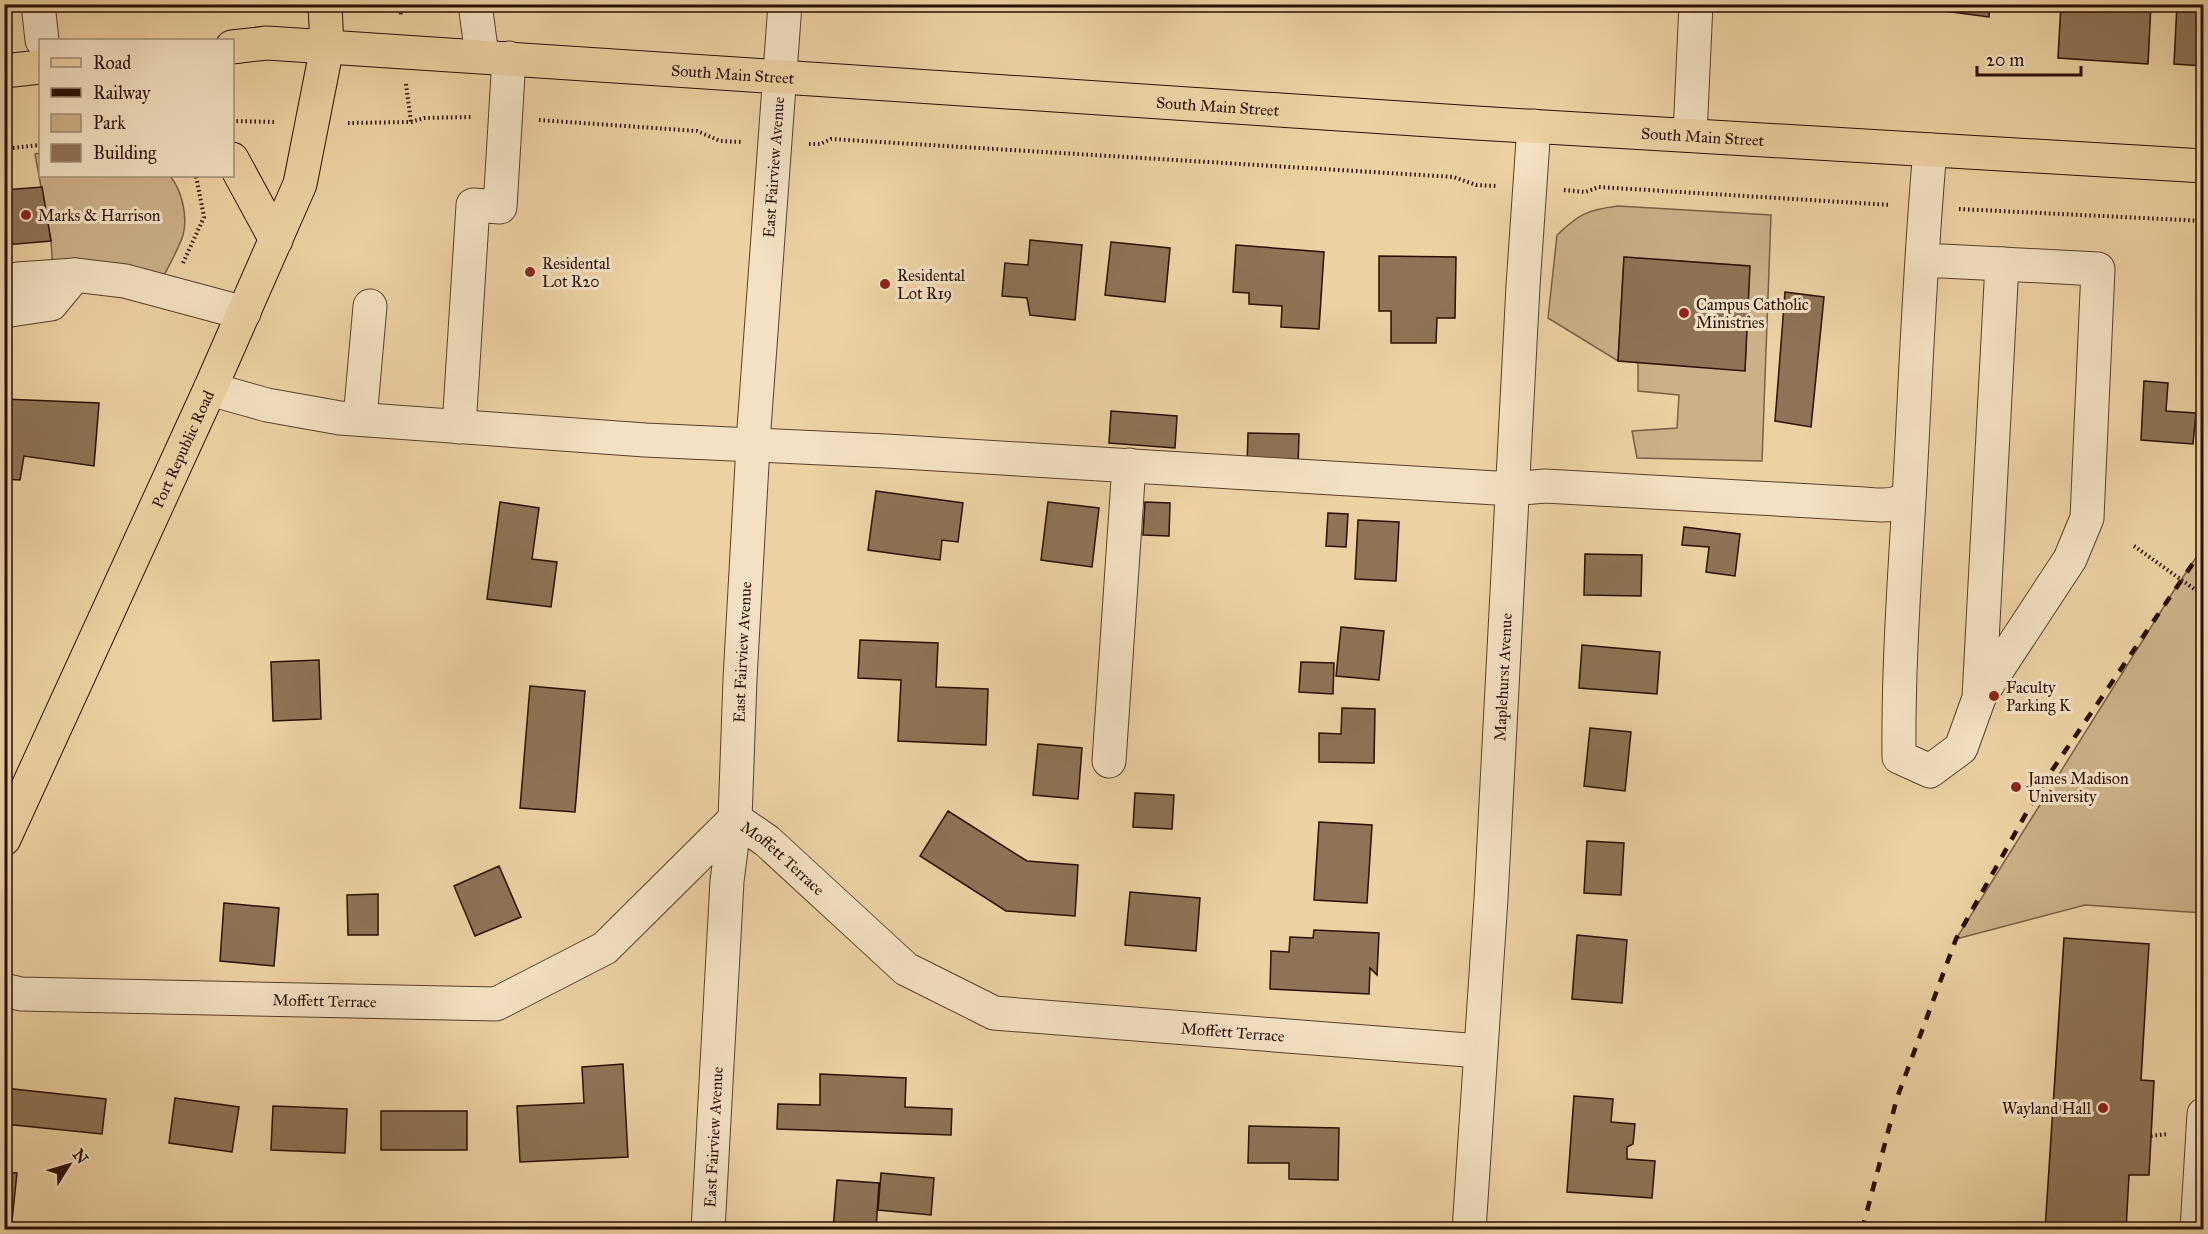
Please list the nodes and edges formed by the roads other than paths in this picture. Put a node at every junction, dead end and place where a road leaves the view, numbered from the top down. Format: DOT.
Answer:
graph roads {
  1 [pos="38,4"];
  2 [pos="325,4"];
  3 [pos="476,4"];
  4 [pos="785,4"];
  5 [pos="1696,4"];
  6 [pos="42,39"];
  7 [pos="234,47"];
  8 [pos="327,47"];
  9 [pos="496,58"];
  10 [pos="39,67"];
  11 [pos="4,71"];
  12 [pos="780,76"];
  13 [pos="1534,126"];
  14 [pos="1690,135"];
  15 [pos="1930,150"];
  16 [pos="234,163"];
  17 [pos="2204,166"];
  18 [pos="276,240"];
  19 [pos="1922,260"];
  20 [pos="2002,264"];
  21 [pos="75,275"];
  22 [pos="18,279"];
  23 [pos="370,306"];
  24 [pos="4,311"];
  25 [pos="244,313"];
  26 [pos="210,390"];
  27 [pos="360,419"];
  28 [pos="459,427"];
  29 [pos="754,446"];
  30 [pos="1130,465"];
  31 [pos="1512,489"];
  32 [pos="1909,495"];
  33 [pos="1979,698"];
  34 [pos="1109,761"];
  35 [pos="735,819"];
  36 [pos="4,839"];
  37 [pos="4,990"];
  38 [pos="1480,1051"];
  39 [pos="2204,1114"];
  40 [pos="2203,1132"];
  41 [pos="708,1230"];
  42 [pos="1469,1230"];
  43 [pos="2197,1230"];
  1 -- 6 [label="street"];
  2 -- 8 [label="main road, Port Republic Road"];
  3 -- 9 [label="street"];
  4 -- 12 [label="street, East Fairview Avenue"];
  5 -- 14 [label="street"];
  7 -- 8 [label="main road, South Main Street"];
  8 -- 9 [label="main road, South Main Street"];
  8 -- 18 [label="main road, Port Republic Road"];
  9 -- 12 [label="main road, South Main Street"];
  9 -- 28 [label="street"];
  10 -- 11 [label="main road"];
  12 -- 13 [label="main road, South Main Street"];
  12 -- 29 [label="street, East Fairview Avenue"];
  13 -- 14 [label="main road, South Main Street"];
  13 -- 31 [label="street, Maplehurst Avenue"];
  14 -- 15 [label="main road, South Main Street"];
  15 -- 17 [label="main road, South Main Street"];
  15 -- 19 [label="street"];
  16 -- 18 [label="main road"];
  18 -- 25 [label="main road, Port Republic Road"];
  19 -- 20 [label="street"];
  19 -- 32 [label="street"];
  20 -- 33 [label="street"];
  20 -- 33 [label="street"];
  21 -- 22 [label="street"];
  21 -- 24 [label="street"];
  21 -- 25 [label="street"];
  23 -- 27 [label="street"];
  25 -- 26 [label="main road, Port Republic Road"];
  26 -- 27 [label="street"];
  26 -- 36 [label="main road, Port Republic Road"];
  27 -- 28 [label="street"];
  28 -- 29 [label="street"];
  29 -- 30 [label="street"];
  29 -- 35 [label="street, East Fairview Avenue"];
  30 -- 31 [label="street"];
  30 -- 34 [label="street"];
  31 -- 32 [label="street"];
  31 -- 38 [label="street, Maplehurst Avenue"];
  32 -- 33 [label="street"];
  35 -- 37 [label="street, Moffett Terrace"];
  35 -- 38 [label="street, Moffett Terrace"];
  35 -- 41 [label="street, East Fairview Avenue"];
  38 -- 42 [label="street, Maplehurst Avenue"];
  39 -- 40 [label="street"];
  40 -- 43 [label="street"];
}
